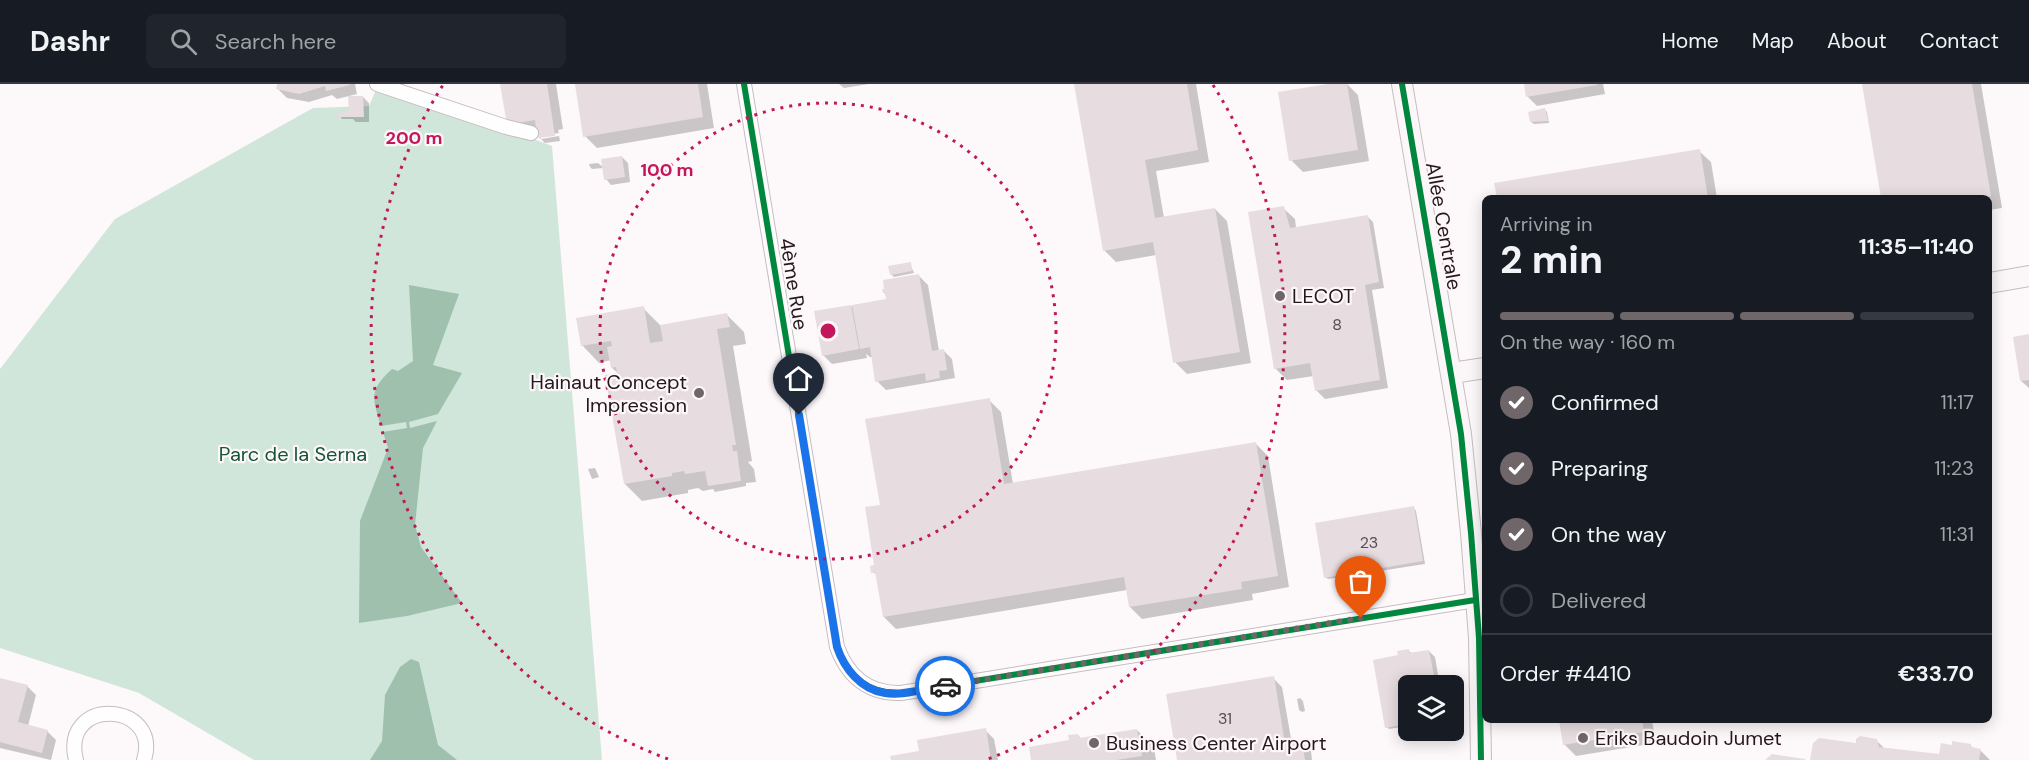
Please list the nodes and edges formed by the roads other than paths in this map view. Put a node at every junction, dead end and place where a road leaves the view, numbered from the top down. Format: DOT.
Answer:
graph roads {
  1 [pos="377,84"];
  2 [pos="744,84"];
  3 [pos="1402,84"];
  4 [pos="531,133"];
  5 [pos="2029,276"];
  6 [pos="1992,282"];
  7 [pos="1482,368"];
  8 [pos="1452,373"];
  9 [pos="1475,600"];
  10 [pos="76,760"];
  11 [pos="144,760"];
  12 [pos="1481,760"];
  1 -- 4 [label="street"];
  2 -- 9 [label="street, 4ème Rue"];
  3 -- 8 [label="street, Allée Centrale"];
  5 -- 6 [label="street"];
  7 -- 8 [label="street"];
  8 -- 9 [label="street, Allée Centrale"];
  9 -- 12 [label="street"];
  10 -- 11 [label="street"];
}
